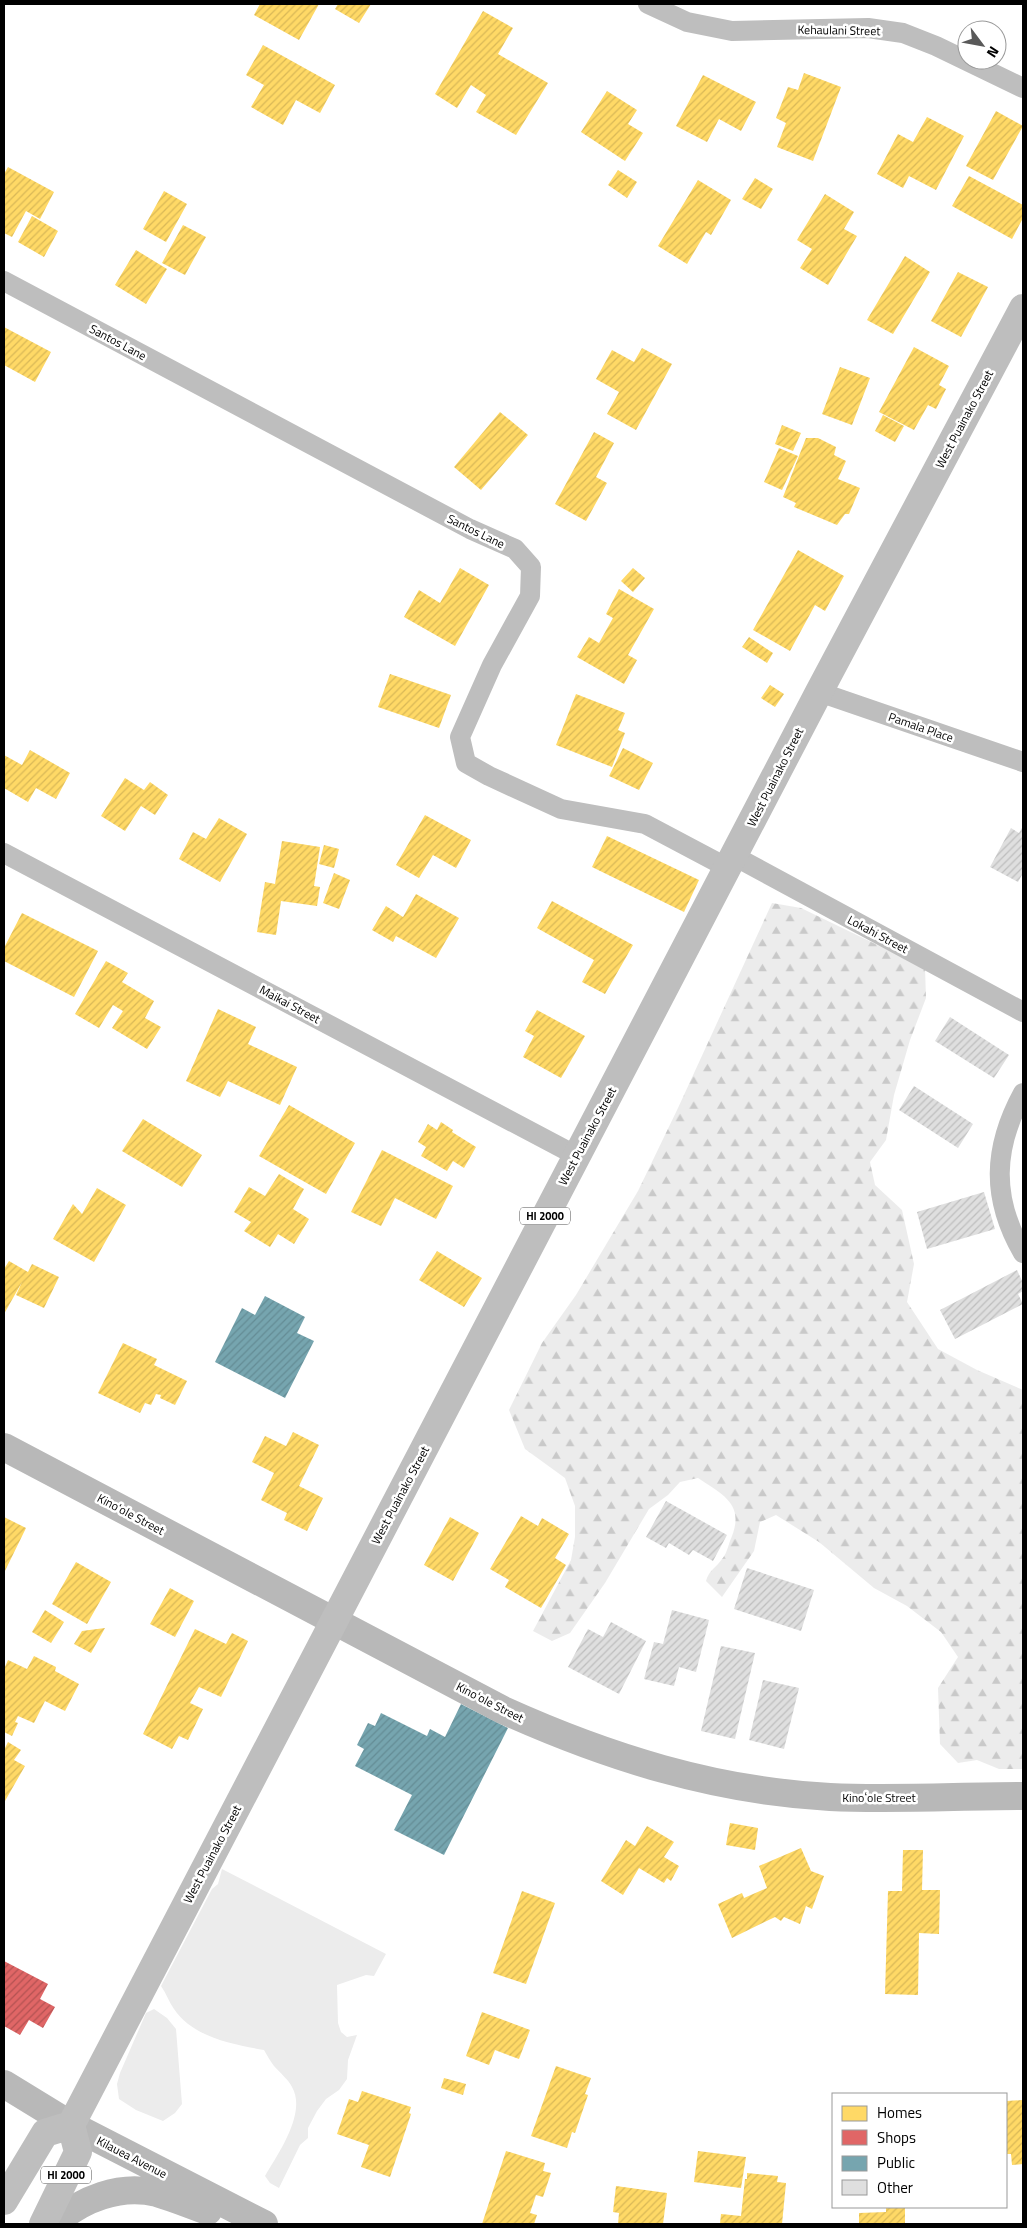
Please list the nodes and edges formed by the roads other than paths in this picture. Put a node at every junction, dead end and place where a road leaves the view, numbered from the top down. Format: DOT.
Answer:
graph roads {
  1 [pos="648,4"];
  2 [pos="1023,88"];
  3 [pos="4,281"];
  4 [pos="1023,308"];
  5 [pos="819,692"];
  6 [pos="1023,762"];
  7 [pos="4,853"];
  8 [pos="731,862"];
  9 [pos="1023,1012"];
  10 [pos="1023,1093"];
  11 [pos="577,1156"];
  12 [pos="1023,1253"];
  13 [pos="4,1447"];
  14 [pos="334,1621"];
  15 [pos="1023,1796"];
  16 [pos="4,2084"];
  17 [pos="70,2125"];
  18 [pos="4,2201"];
  19 [pos="43,2224"];
  20 [pos="54,2224"];
  21 [pos="244,2224"];
  22 [pos="264,2224"];
  1 -- 2 [label="street, Kehaulani Street"];
  3 -- 8 [label="street, Santos Lane"];
  4 -- 5 [label="highway, West Puainako Street / HI 2000"];
  5 -- 6 [label="street, Pamala Place"];
  5 -- 8 [label="highway, West Puainako Street / HI 2000"];
  7 -- 11 [label="street, Maikai Street"];
  8 -- 9 [label="street, Lokahi Street"];
  8 -- 11 [label="highway, West Puainako Street / HI 2000"];
  10 -- 12 [label="street"];
  11 -- 14 [label="highway, West Puainako Street / HI 2000"];
  13 -- 14 [label="street, Kinoʻole Street"];
  14 -- 15 [label="street, Kinoʻole Street"];
  14 -- 17 [label="highway, West Puainako Street / HI 2000"];
  16 -- 17 [label="street, Kilauea Avenue"];
  17 -- 18 [label="highway, HI 2000"];
  17 -- 19 [label="highway, HI 2000"];
  17 -- 22 [label="street, Kilauea Avenue"];
  20 -- 21 [label="street"];
}
